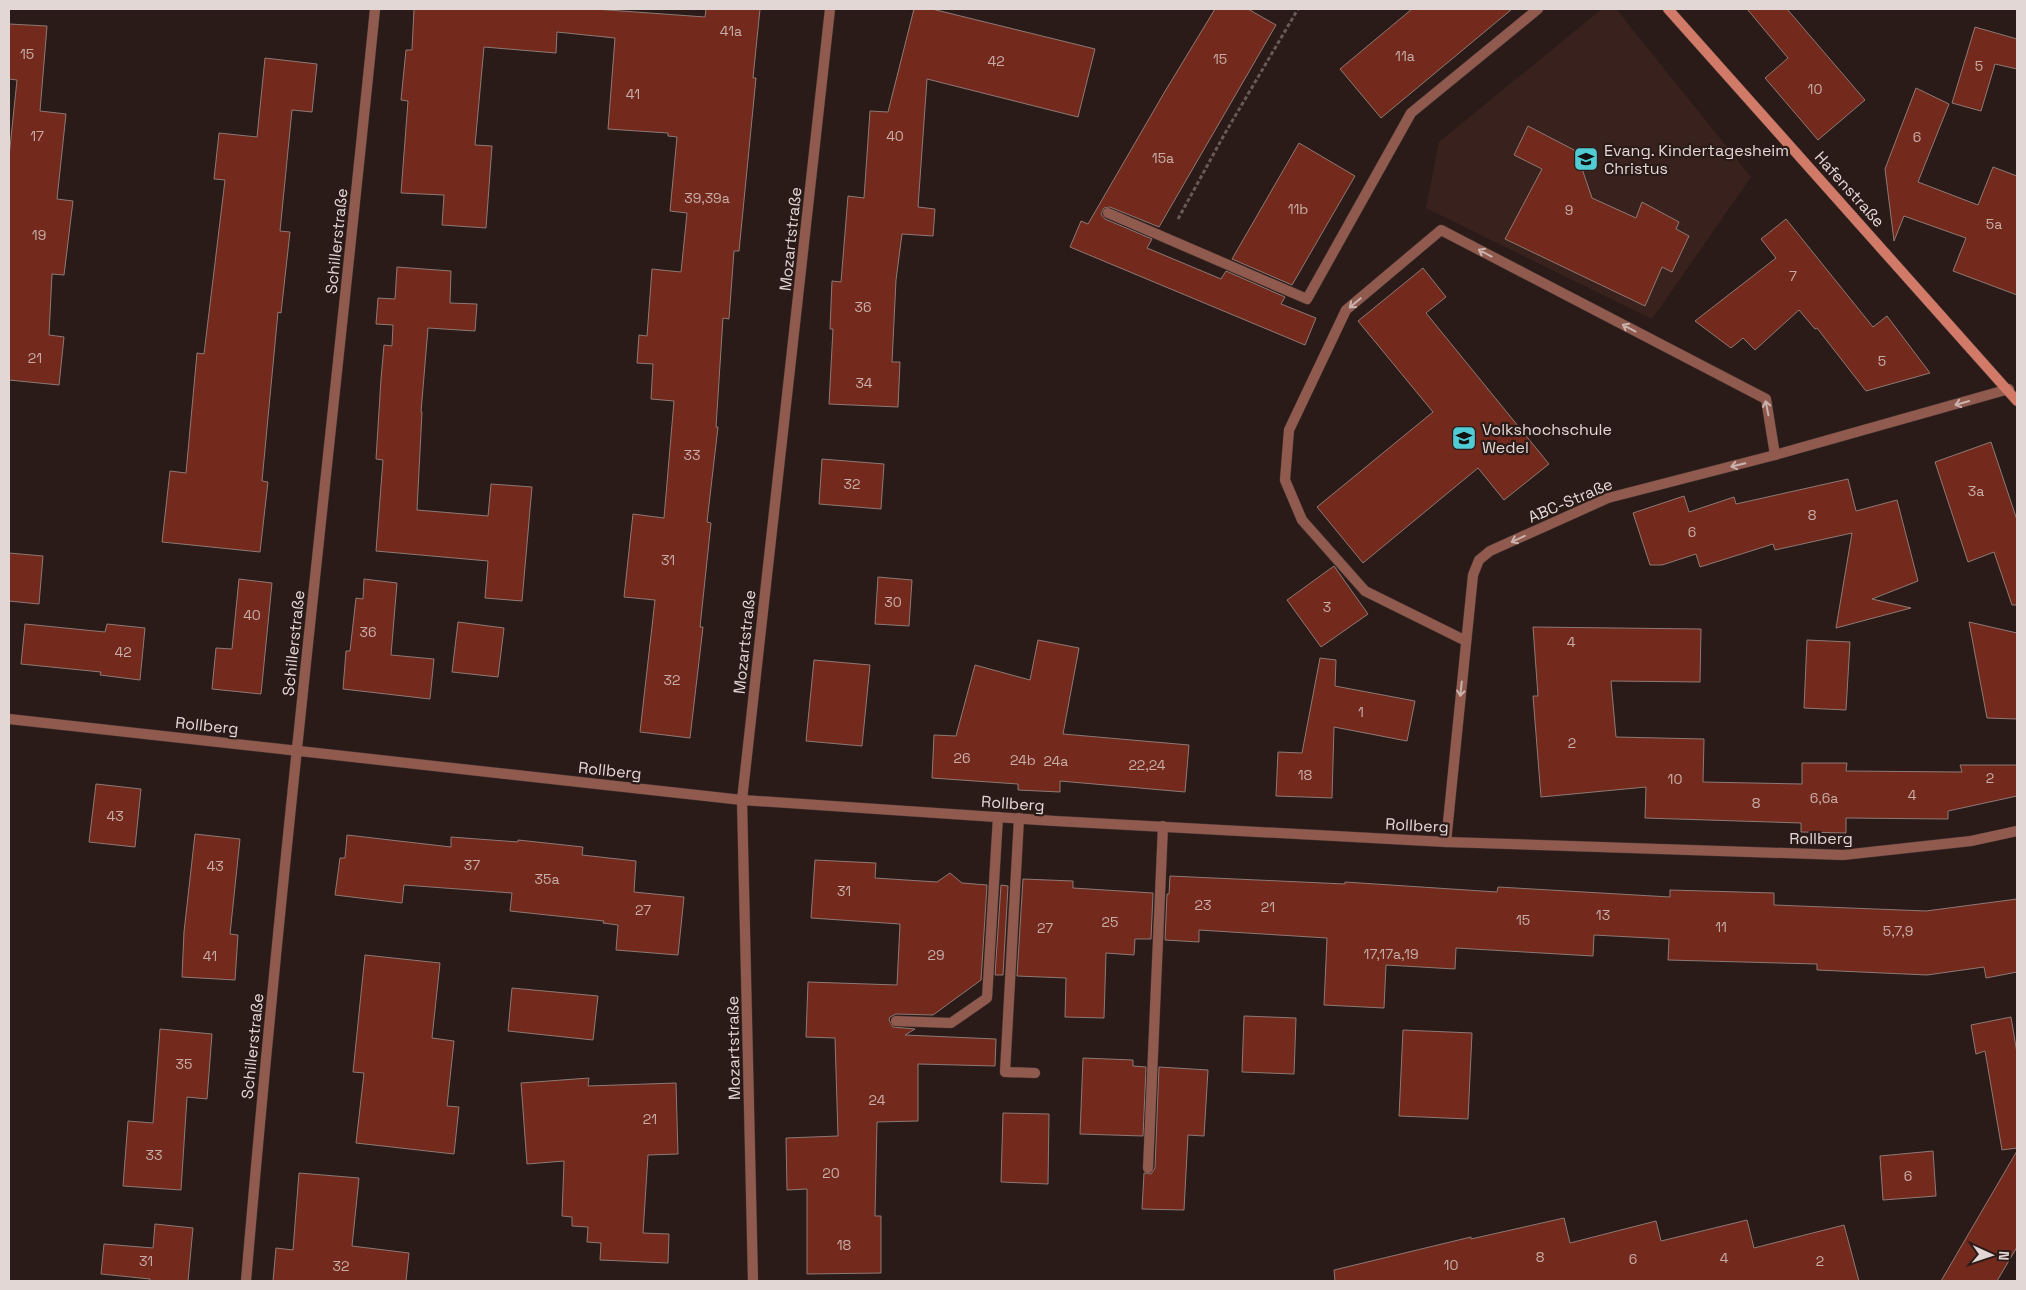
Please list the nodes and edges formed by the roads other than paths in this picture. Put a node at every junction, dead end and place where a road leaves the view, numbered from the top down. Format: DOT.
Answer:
graph roads {
  1 [pos="375,9"];
  2 [pos="830,9"];
  3 [pos="1538,9"];
  4 [pos="1668,9"];
  5 [pos="1108,212"];
  6 [pos="2009,389"];
  7 [pos="2017,401"];
  8 [pos="1775,456"];
  9 [pos="1466,641"];
  10 [pos="9,719"];
  11 [pos="296,750"];
  12 [pos="742,800"];
  13 [pos="998,817"];
  14 [pos="1019,818"];
  15 [pos="1163,826"];
  16 [pos="2017,831"];
  17 [pos="1446,842"];
  18 [pos="896,1022"];
  19 [pos="1035,1074"];
  20 [pos="1148,1168"];
  21 [pos="246,1281"];
  22 [pos="753,1281"];
  1 -- 11 [label="street, Schillerstraße"];
  2 -- 12 [label="street, Mozartstraße"];
  3 -- 5 [label="street"];
  4 -- 6 [label="street, Hafenstraße"];
  6 -- 7 [label="street, Hafenstraße"];
  6 -- 8 [label="street, ABC-Straße, one-way"];
  8 -- 9 [label="street, ABC-Straße, one-way"];
  8 -- 9 [label="street, one-way"];
  9 -- 17 [label="street, ABC-Straße, one-way"];
  10 -- 11 [label="street, Rollberg"];
  11 -- 12 [label="street, Rollberg"];
  11 -- 21 [label="street, Schillerstraße"];
  12 -- 13 [label="street, Rollberg"];
  12 -- 22 [label="street, Mozartstraße"];
  13 -- 14 [label="street, Rollberg"];
  13 -- 18 [label="street"];
  14 -- 15 [label="street, Rollberg"];
  14 -- 19 [label="street"];
  15 -- 17 [label="street, Rollberg"];
  15 -- 20 [label="street"];
  16 -- 17 [label="street, Rollberg"];
}
